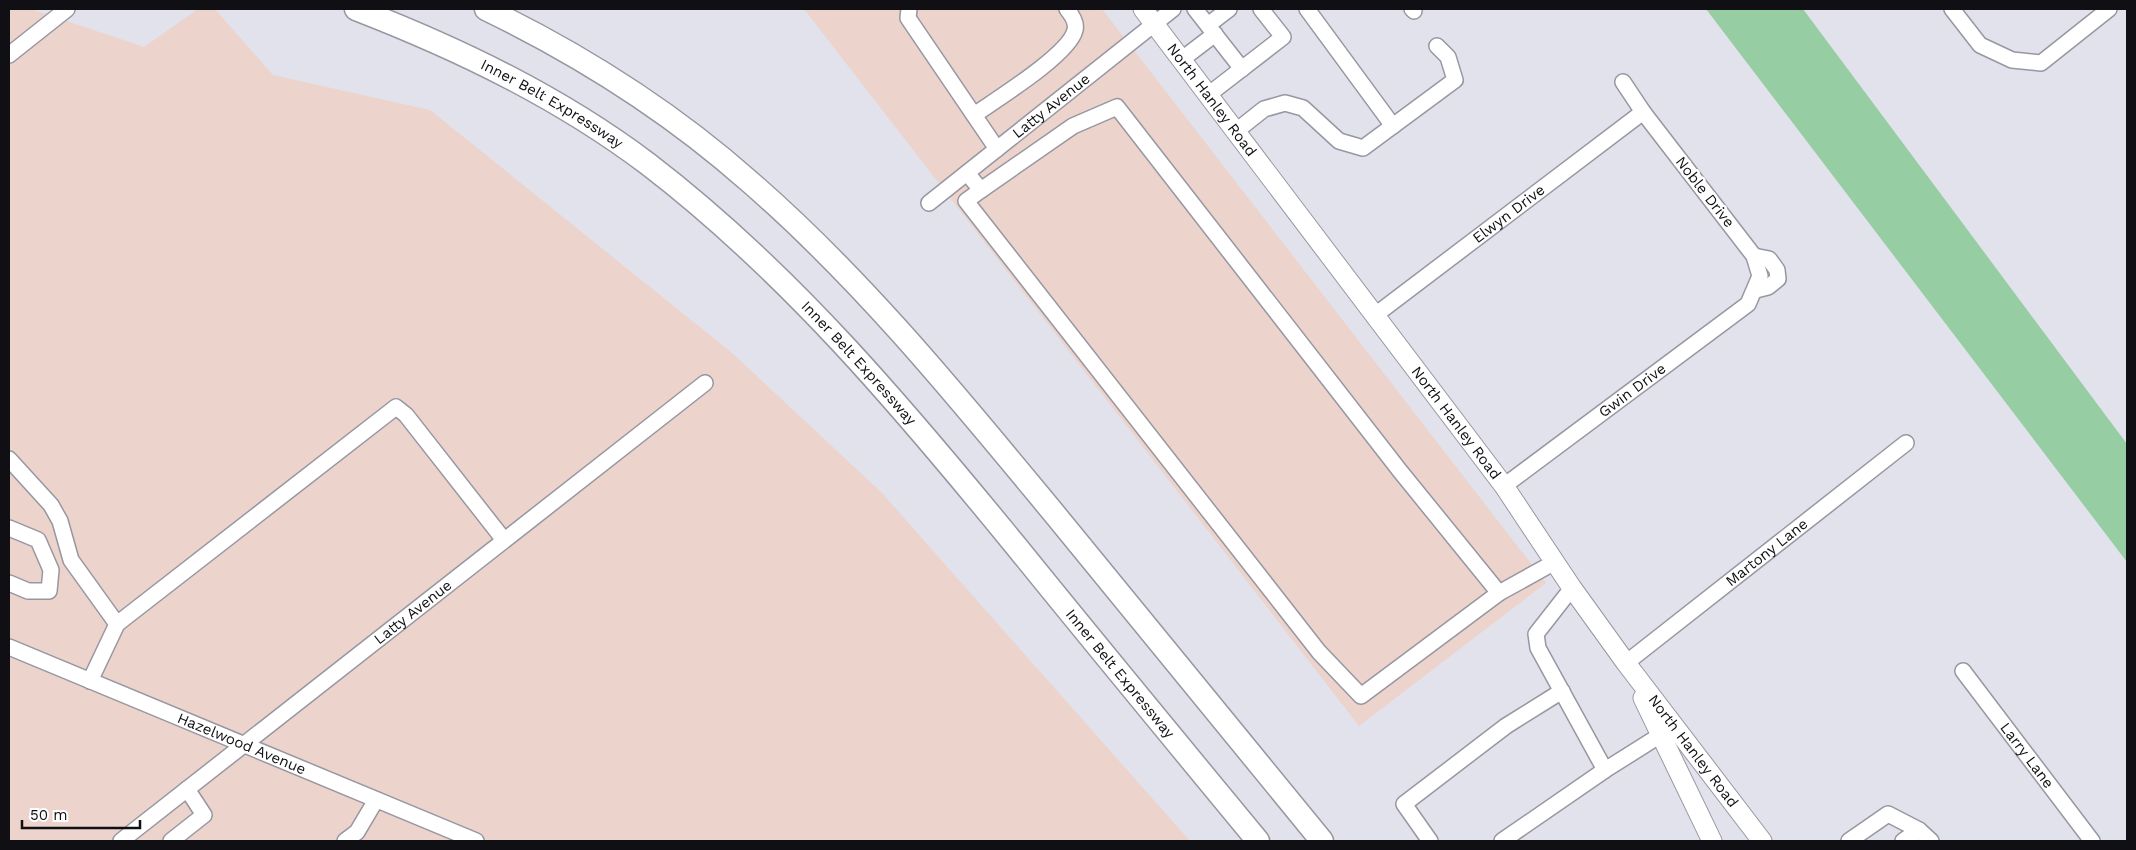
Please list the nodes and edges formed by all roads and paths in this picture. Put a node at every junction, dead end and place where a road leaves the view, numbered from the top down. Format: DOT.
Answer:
graph roads {
  1 [pos="67,9"];
  2 [pos="356,9"];
  3 [pos="486,9"];
  4 [pos="909,9"];
  5 [pos="1067,9"];
  6 [pos="1173,9"];
  7 [pos="1196,9"];
  8 [pos="1229,9"];
  9 [pos="1261,9"];
  10 [pos="1307,9"];
  11 [pos="1952,9"];
  12 [pos="2109,9"];
  13 [pos="1149,16"];
  14 [pos="1212,29"];
  15 [pos="1437,46"];
  16 [pos="9,56"];
  17 [pos="1181,60"];
  18 [pos="1242,69"];
  19 [pos="1623,82"];
  20 [pos="1208,96"];
  21 [pos="1643,112"];
  22 [pos="974,115"];
  23 [pos="1393,126"];
  24 [pos="1236,132"];
  25 [pos="998,149"];
  26 [pos="967,173"];
  27 [pos="981,190"];
  28 [pos="929,203"];
  29 [pos="1758,283"];
  30 [pos="1374,316"];
  31 [pos="704,383"];
  32 [pos="1906,443"];
  33 [pos="9,459"];
  34 [pos="1504,486"];
  35 [pos="9,528"];
  36 [pos="504,540"];
  37 [pos="1555,562"];
  38 [pos="9,583"];
  39 [pos="1572,588"];
  40 [pos="1499,593"];
  41 [pos="117,624"];
  42 [pos="9,647"];
  43 [pos="1626,663"];
  44 [pos="1963,671"];
  45 [pos="90,681"];
  46 [pos="1562,691"];
  47 [pos="1668,731"];
  48 [pos="243,745"];
  49 [pos="1606,770"];
  50 [pos="187,789"];
  51 [pos="376,800"];
  52 [pos="1919,830"];
  53 [pos="1708,840"];
  54 [pos="121,841"];
  55 [pos="172,841"];
  56 [pos="345,841"];
  57 [pos="476,841"];
  58 [pos="1258,841"];
  59 [pos="1322,841"];
  60 [pos="1430,841"];
  61 [pos="1502,841"];
  62 [pos="1762,841"];
  63 [pos="1849,841"];
  64 [pos="1903,841"];
  65 [pos="1931,841"];
  66 [pos="2092,841"];
  1 -- 16 [label="street"];
  2 -- 58 [label="highway, Inner Belt Expressway"];
  3 -- 59 [label="highway"];
  4 -- 22 [label="street"];
  5 -- 22 [label="street"];
  6 -- 13 [label="street, Latty Avenue"];
  7 -- 14 [label="street"];
  8 -- 14 [label="street"];
  9 -- 18 [label="street"];
  10 -- 23 [label="street"];
  11 -- 12 [label="street"];
  13 -- 17 [label="main road, North Hanley Road"];
  13 -- 25 [label="street, Latty Avenue"];
  14 -- 17 [label="street"];
  14 -- 18 [label="street"];
  15 -- 23 [label="street"];
  17 -- 20 [label="main road, North Hanley Road"];
  18 -- 20 [label="street"];
  19 -- 21 [label="street, Noble Drive"];
  20 -- 24 [label="main road, North Hanley Road"];
  21 -- 29 [label="street, Noble Drive"];
  21 -- 30 [label="street, Elwyn Drive"];
  22 -- 25 [label="street"];
  23 -- 24 [label="street"];
  24 -- 30 [label="main road, North Hanley Road"];
  25 -- 26 [label="street, Latty Avenue"];
  26 -- 27 [label="street"];
  26 -- 28 [label="street, Latty Avenue"];
  27 -- 40 [label="street"];
  27 -- 40 [label="street"];
  29 -- 34 [label="street, Gwin Drive"];
  30 -- 34 [label="main road, North Hanley Road"];
  31 -- 36 [label="street, Latty Avenue"];
  32 -- 43 [label="street, Martony Lane"];
  33 -- 41 [label="street"];
  34 -- 37 [label="main road, North Hanley Road"];
  35 -- 38 [label="street"];
  36 -- 41 [label="street"];
  36 -- 48 [label="street, Latty Avenue"];
  37 -- 39 [label="main road, North Hanley Road"];
  37 -- 40 [label="street"];
  39 -- 43 [label="main road, North Hanley Road"];
  39 -- 46 [label="street"];
  41 -- 45 [label="street"];
  42 -- 45 [label="street, Hazelwood Avenue"];
  43 -- 47 [label="main road, North Hanley Road"];
  44 -- 66 [label="street, Larry Lane"];
  45 -- 48 [label="street, Hazelwood Avenue"];
  46 -- 49 [label="street"];
  46 -- 60 [label="street"];
  47 -- 49 [label="street"];
  47 -- 53 [label="main road"];
  47 -- 62 [label="main road, North Hanley Road"];
  48 -- 50 [label="street, Latty Avenue"];
  48 -- 51 [label="street, Hazelwood Avenue"];
  49 -- 61 [label="street"];
  50 -- 54 [label="street, Latty Avenue"];
  50 -- 55 [label="street"];
  51 -- 56 [label="street"];
  51 -- 57 [label="street, Hazelwood Avenue"];
  52 -- 63 [label="street"];
  52 -- 64 [label="street"];
  52 -- 65 [label="street"];
}
